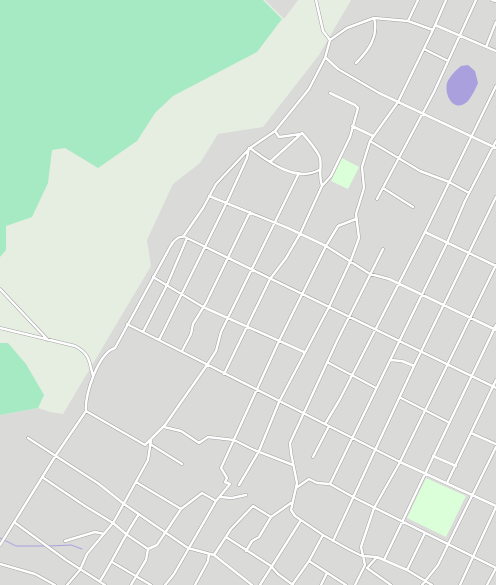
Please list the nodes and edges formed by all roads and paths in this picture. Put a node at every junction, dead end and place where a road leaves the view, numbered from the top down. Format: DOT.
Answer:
graph roads {
  1 [pos="316,0"];
  2 [pos="418,0"];
  3 [pos="446,0"];
  4 [pos="476,0"];
  5 [pos="492,0"];
  6 [pos="496,1"];
  7 [pos="374,18"];
  8 [pos="408,21"];
  9 [pos="496,22"];
  10 [pos="435,25"];
  11 [pos="433,30"];
  12 [pos="460,36"];
  13 [pos="330,40"];
  14 [pos="486,46"];
  15 [pos="424,49"];
  16 [pos="496,51"];
  17 [pos="325,58"];
  18 [pos="448,61"];
  19 [pos="356,62"];
  20 [pos="496,86"];
  21 [pos="330,93"];
  22 [pos="398,102"];
  23 [pos="423,113"];
  24 [pos="352,126"];
  25 [pos="275,131"];
  26 [pos="302,134"];
  27 [pos="373,136"];
  28 [pos="472,136"];
  29 [pos="370,141"];
  30 [pos="496,141"];
  31 [pos="495,147"];
  32 [pos="250,148"];
  33 [pos="399,157"];
  34 [pos="270,162"];
  35 [pos="319,170"];
  36 [pos="299,173"];
  37 [pos="449,182"];
  38 [pos="322,186"];
  39 [pos="384,188"];
  40 [pos="469,193"];
  41 [pos="209,196"];
  42 [pos="496,197"];
  43 [pos="378,199"];
  44 [pos="226,204"];
  45 [pos="494,204"];
  46 [pos="413,207"];
  47 [pos="250,212"];
  48 [pos="356,219"];
  49 [pos="274,222"];
  50 [pos="425,232"];
  51 [pos="300,234"];
  52 [pos="183,236"];
  53 [pos="187,238"];
  54 [pos="447,243"];
  55 [pos="326,246"];
  56 [pos="204,247"];
  57 [pos="383,249"];
  58 [pos="469,254"];
  59 [pos="228,258"];
  60 [pos="350,262"];
  61 [pos="496,266"];
  62 [pos="252,270"];
  63 [pos="370,274"];
  64 [pos="153,277"];
  65 [pos="270,279"];
  66 [pos="398,283"];
  67 [pos="167,285"];
  68 [pos="0,289"];
  69 [pos="183,293"];
  70 [pos="303,294"];
  71 [pos="422,294"];
  72 [pos="443,305"];
  73 [pos="204,307"];
  74 [pos="329,307"];
  75 [pos="349,316"];
  76 [pos="470,318"];
  77 [pos="228,319"];
  78 [pos="127,324"];
  79 [pos="496,325"];
  80 [pos="246,326"];
  81 [pos="0,328"];
  82 [pos="375,328"];
  83 [pos="495,329"];
  84 [pos="143,332"];
  85 [pos="48,340"];
  86 [pos="159,340"];
  87 [pos="279,341"];
  88 [pos="398,341"];
  89 [pos="182,352"];
  90 [pos="305,352"];
  91 [pos="421,352"];
  92 [pos="390,360"];
  93 [pos="327,362"];
  94 [pos="207,364"];
  95 [pos="447,364"];
  96 [pos="414,366"];
  97 [pos="224,374"];
  98 [pos="352,375"];
  99 [pos="93,376"];
  100 [pos="472,376"];
  101 [pos="496,380"];
  102 [pos="495,387"];
  103 [pos="376,388"];
  104 [pos="258,391"];
  105 [pos="401,398"];
  106 [pos="279,402"];
  107 [pos="424,409"];
  108 [pos="86,411"];
  109 [pos="304,414"];
  110 [pos="448,422"];
  111 [pos="325,424"];
  112 [pos="329,426"];
  113 [pos="164,427"];
  114 [pos="471,433"];
  115 [pos="28,438"];
  116 [pos="352,438"];
  117 [pos="151,439"];
  118 [pos="234,440"];
  119 [pos="150,444"];
  120 [pos="496,446"];
  121 [pos="375,450"];
  122 [pos="259,451"];
  123 [pos="56,455"];
  124 [pos="433,456"];
  125 [pos="313,457"];
  126 [pos="400,462"];
  127 [pos="182,464"];
  128 [pos="294,465"];
  129 [pos="456,466"];
  130 [pos="426,472"];
  131 [pos="42,477"];
  132 [pos="136,482"];
  133 [pos="447,483"];
  134 [pos="330,484"];
  135 [pos="239,485"];
  136 [pos="296,488"];
  137 [pos="246,494"];
  138 [pos="472,495"];
  139 [pos="220,497"];
  140 [pos="353,497"];
  141 [pos="216,501"];
  142 [pos="291,503"];
  143 [pos="124,504"];
  144 [pos="496,507"];
  145 [pos="374,508"];
  146 [pos="181,509"];
  147 [pos="139,514"];
  148 [pos="271,517"];
  149 [pos="301,520"];
  150 [pos="402,521"];
  151 [pos="14,522"];
  152 [pos="114,523"];
  153 [pos="166,533"];
  154 [pos="425,533"];
  155 [pos="104,534"];
  156 [pos="126,534"];
  157 [pos="323,535"];
  158 [pos="226,537"];
  159 [pos="65,541"];
  160 [pos="333,541"];
  161 [pos="448,544"];
  162 [pos="0,546"];
  163 [pos="188,548"];
  164 [pos="148,549"];
  165 [pos="246,551"];
  166 [pos="209,554"];
  167 [pos="214,555"];
  168 [pos="362,556"];
  169 [pos="377,557"];
  170 [pos="473,557"];
  171 [pos="384,560"];
  172 [pos="309,561"];
  173 [pos="112,562"];
  174 [pos="0,564"];
  175 [pos="271,566"];
  176 [pos="368,568"];
  177 [pos="496,568"];
  178 [pos="80,570"];
  179 [pos="363,570"];
  180 [pos="407,570"];
  181 [pos="328,573"];
  182 [pos="137,576"];
  183 [pos="426,581"];
  184 [pos="100,582"];
  185 [pos="55,585"];
  186 [pos="67,585"];
  187 [pos="105,585"];
  188 [pos="131,585"];
  189 [pos="151,585"];
  190 [pos="165,585"];
  191 [pos="195,585"];
  192 [pos="252,585"];
  193 [pos="260,585"];
  194 [pos="293,585"];
  195 [pos="321,585"];
  196 [pos="346,585"];
  197 [pos="355,585"];
  198 [pos="391,585"];
  199 [pos="422,585"];
  200 [pos="432,585"];
  201 [pos="460,585"];
  202 [pos="487,585"];
  1 -- 13 [label="street"];
  2 -- 8 [label="street"];
  3 -- 10 [label="street"];
  4 -- 12 [label="street"];
  5 -- 6 [label="street"];
  7 -- 8 [label="street"];
  7 -- 13 [label="street"];
  7 -- 19 [label="street"];
  8 -- 11 [label="street"];
  9 -- 14 [label="street"];
  10 -- 11 [label="street"];
  10 -- 12 [label="street"];
  11 -- 15 [label="street"];
  12 -- 14 [label="street"];
  12 -- 18 [label="street"];
  13 -- 17 [label="street"];
  14 -- 16 [label="street"];
  15 -- 18 [label="street"];
  15 -- 22 [label="street"];
  17 -- 22 [label="street"];
  17 -- 25 [label="street"];
  18 -- 23 [label="street"];
  20 -- 28 [label="street"];
  21 -- 24 [label="street"];
  22 -- 23 [label="street"];
  22 -- 27 [label="street"];
  23 -- 28 [label="street"];
  23 -- 33 [label="street"];
  24 -- 27 [label="street"];
  24 -- 38 [label="street"];
  25 -- 26 [label="street"];
  25 -- 32 [label="street"];
  26 -- 34 [label="street"];
  26 -- 35 [label="street"];
  27 -- 29 [label="street"];
  28 -- 31 [label="street"];
  28 -- 37 [label="street"];
  29 -- 33 [label="street"];
  29 -- 48 [label="street"];
  30 -- 31 [label="street"];
  31 -- 40 [label="street"];
  32 -- 34 [label="street"];
  32 -- 41 [label="street"];
  32 -- 44 [label="street"];
  33 -- 37 [label="street"];
  33 -- 39 [label="street"];
  34 -- 36 [label="street"];
  35 -- 36 [label="street"];
  35 -- 38 [label="street"];
  36 -- 49 [label="street"];
  37 -- 40 [label="street"];
  37 -- 50 [label="street"];
  38 -- 51 [label="street"];
  39 -- 43 [label="street"];
  39 -- 46 [label="street"];
  40 -- 54 [label="street"];
  41 -- 44 [label="street"];
  41 -- 52 [label="street"];
  42 -- 45 [label="street"];
  44 -- 47 [label="street"];
  44 -- 56 [label="street"];
  45 -- 58 [label="street"];
  47 -- 49 [label="street"];
  47 -- 59 [label="street"];
  48 -- 55 [label="street"];
  48 -- 60 [label="street"];
  49 -- 51 [label="street"];
  49 -- 62 [label="street"];
  50 -- 54 [label="street"];
  50 -- 66 [label="street"];
  51 -- 55 [label="street"];
  51 -- 65 [label="street"];
  52 -- 53 [label="street"];
  52 -- 64 [label="street"];
  53 -- 56 [label="street"];
  53 -- 67 [label="street"];
  54 -- 58 [label="street"];
  54 -- 71 [label="street"];
  55 -- 60 [label="street"];
  55 -- 70 [label="street"];
  56 -- 59 [label="street"];
  56 -- 69 [label="street"];
  57 -- 63 [label="street"];
  58 -- 61 [label="street"];
  58 -- 72 [label="street"];
  59 -- 62 [label="street"];
  59 -- 73 [label="street"];
  60 -- 63 [label="street"];
  60 -- 74 [label="street"];
  61 -- 76 [label="street"];
  62 -- 65 [label="street"];
  62 -- 77 [label="street"];
  63 -- 66 [label="street"];
  63 -- 75 [label="street"];
  64 -- 67 [label="street"];
  64 -- 78 [label="street"];
  65 -- 70 [label="street"];
  65 -- 80 [label="street"];
  66 -- 71 [label="street"];
  66 -- 82 [label="street"];
  67 -- 69 [label="street"];
  67 -- 84 [label="street"];
  68 -- 85 [label="street"];
  69 -- 73 [label="street"];
  69 -- 86 [label="street"];
  70 -- 74 [label="street"];
  70 -- 87 [label="street"];
  71 -- 72 [label="street"];
  71 -- 88 [label="street"];
  72 -- 76 [label="street"];
  72 -- 91 [label="street"];
  73 -- 77 [label="street"];
  73 -- 89 [label="street"];
  74 -- 75 [label="street"];
  74 -- 90 [label="street"];
  75 -- 82 [label="street"];
  75 -- 93 [label="street"];
  76 -- 83 [label="street"];
  76 -- 95 [label="street"];
  77 -- 80 [label="street"];
  77 -- 94 [label="street"];
  78 -- 84 [label="street"];
  78 -- 99 [label="street"];
  79 -- 83 [label="street"];
  80 -- 87 [label="street"];
  80 -- 97 [label="street"];
  81 -- 85 [label="street"];
  82 -- 88 [label="street"];
  82 -- 98 [label="street"];
  83 -- 100 [label="street"];
  84 -- 86 [label="street"];
  85 -- 99 [label="street"];
  86 -- 89 [label="street"];
  87 -- 90 [label="street"];
  87 -- 104 [label="street"];
  88 -- 91 [label="street"];
  88 -- 92 [label="street"];
  89 -- 94 [label="street"];
  90 -- 106 [label="street"];
  91 -- 95 [label="street"];
  91 -- 96 [label="street"];
  92 -- 96 [label="street"];
  92 -- 103 [label="street"];
  93 -- 98 [label="street"];
  93 -- 109 [label="street"];
  94 -- 97 [label="street"];
  94 -- 113 [label="street"];
  95 -- 100 [label="street"];
  95 -- 107 [label="street"];
  96 -- 105 [label="street"];
  97 -- 104 [label="street"];
  98 -- 103 [label="street"];
  98 -- 111 [label="street"];
  99 -- 108 [label="street"];
  100 -- 102 [label="street"];
  100 -- 110 [label="street"];
  101 -- 102 [label="street"];
  102 -- 114 [label="street"];
  103 -- 116 [label="street"];
  104 -- 106 [label="street"];
  104 -- 118 [label="street"];
  105 -- 107 [label="street"];
  105 -- 121 [label="street"];
  106 -- 109 [label="street"];
  106 -- 122 [label="street"];
  107 -- 110 [label="street"];
  107 -- 126 [label="street"];
  108 -- 117 [label="street"];
  108 -- 123 [label="street"];
  109 -- 111 [label="street"];
  109 -- 128 [label="street"];
  110 -- 124 [label="street"];
  111 -- 112 [label="street"];
  112 -- 116 [label="street"];
  112 -- 125 [label="street"];
  113 -- 117 [label="street"];
  113 -- 118 [label="street"];
  114 -- 120 [label="street"];
  114 -- 129 [label="street"];
  115 -- 123 [label="street"];
  116 -- 121 [label="street"];
  116 -- 134 [label="street"];
  117 -- 119 [label="street"];
  118 -- 122 [label="street"];
  118 -- 139 [label="street"];
  119 -- 127 [label="street"];
  119 -- 132 [label="street"];
  120 -- 138 [label="street"];
  121 -- 126 [label="street"];
  121 -- 140 [label="street"];
  122 -- 128 [label="street"];
  122 -- 135 [label="street"];
  123 -- 131 [label="street"];
  123 -- 143 [label="street"];
  124 -- 129 [label="street"];
  124 -- 130 [label="street"];
  126 -- 130 [label="street"];
  126 -- 145 [label="street"];
  128 -- 136 [label="street"];
  129 -- 133 [label="street"];
  130 -- 133 [label="street"];
  130 -- 150 [label="street"];
  131 -- 151 [label="street"];
  131 -- 152 [label="street"];
  132 -- 143 [label="street"];
  132 -- 146 [label="street"];
  133 -- 138 [label="street"];
  134 -- 136 [label="street"];
  134 -- 140 [label="street"];
  136 -- 142 [label="street"];
  137 -- 139 [label="street"];
  138 -- 144 [label="street"];
  138 -- 161 [label="street"];
  139 -- 141 [label="street"];
  140 -- 145 [label="street"];
  140 -- 160 [label="street"];
  141 -- 146 [label="street"];
  141 -- 163 [label="street"];
  142 -- 148 [label="street"];
  142 -- 149 [label="street"];
  143 -- 147 [label="street"];
  143 -- 152 [label="street"];
  144 -- 170 [label="street"];
  145 -- 150 [label="street"];
  145 -- 168 [label="street"];
  146 -- 153 [label="street"];
  147 -- 153 [label="street"];
  147 -- 156 [label="street"];
  148 -- 158 [label="street"];
  148 -- 165 [label="street"];
  149 -- 157 [label="street"];
  149 -- 175 [label="street"];
  150 -- 154 [label="street"];
  150 -- 171 [label="street"];
  151 -- 162 [label="street"];
  151 -- 178 [label="street"];
  152 -- 155 [label="street"];
  152 -- 156 [label="street"];
  153 -- 163 [label="street"];
  153 -- 164 [label="street"];
  154 -- 161 [label="street"];
  154 -- 180 [label="street"];
  155 -- 159 [label="street"];
  155 -- 178 [label="street"];
  156 -- 164 [label="street"];
  156 -- 173 [label="street"];
  157 -- 160 [label="street"];
  157 -- 172 [label="street"];
  158 -- 165 [label="street"];
  158 -- 167 [label="street"];
  160 -- 168 [label="street"];
  161 -- 170 [label="street"];
  161 -- 183 [label="street"];
  163 -- 166 [label="street"];
  163 -- 190 [label="street"];
  164 -- 182 [label="street"];
  165 -- 175 [label="street"];
  166 -- 167 [label="street"];
  166 -- 191 [label="street"];
  167 -- 192 [label="street"];
  168 -- 169 [label="street"];
  168 -- 179 [label="street"];
  169 -- 171 [label="street"];
  169 -- 176 [label="street"];
  170 -- 177 [label="street"];
  170 -- 201 [label="street"];
  171 -- 180 [label="street"];
  172 -- 181 [label="street"];
  172 -- 194 [label="street"];
  173 -- 182 [label="street"];
  173 -- 184 [label="street"];
  174 -- 185 [label="street"];
  175 -- 193 [label="street"];
  175 -- 194 [label="street"];
  176 -- 179 [label="street"];
  176 -- 198 [label="street"];
  177 -- 202 [label="street"];
  178 -- 184 [label="street"];
  178 -- 186 [label="street"];
  179 -- 197 [label="street"];
  180 -- 183 [label="street"];
  181 -- 195 [label="street"];
  181 -- 196 [label="street"];
  182 -- 188 [label="street"];
  182 -- 189 [label="street"];
  183 -- 199 [label="street"];
  183 -- 200 [label="street"];
  184 -- 187 [label="street"];
}
